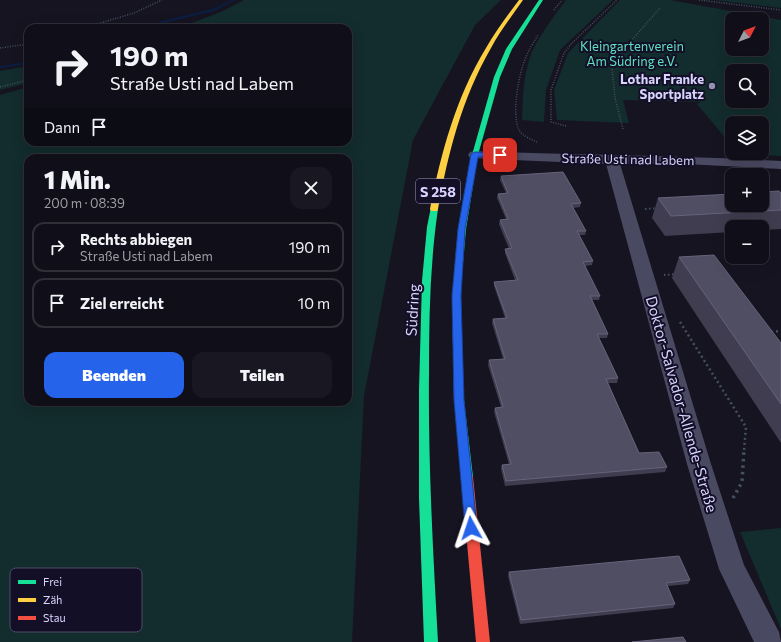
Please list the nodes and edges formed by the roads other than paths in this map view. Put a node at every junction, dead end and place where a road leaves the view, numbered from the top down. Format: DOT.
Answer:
graph roads {
  1 [pos="520,0"];
  2 [pos="541,0"];
  3 [pos="475,154"];
  4 [pos="612,160"];
  5 [pos="781,165"];
  6 [pos="431,642"];
  7 [pos="483,642"];
  8 [pos="769,642"];
  1 -- 6 [label="main road, Südring / S 258"];
  2 -- 3 [label="main road, S 258"];
  3 -- 4 [label="street, Straße Usti nad Labem"];
  3 -- 7 [label="main road, S 258"];
  4 -- 5 [label="street, Straße Usti nad Labem"];
  4 -- 8 [label="street, Doktor-Salvador-Allende-Straße"];
}
